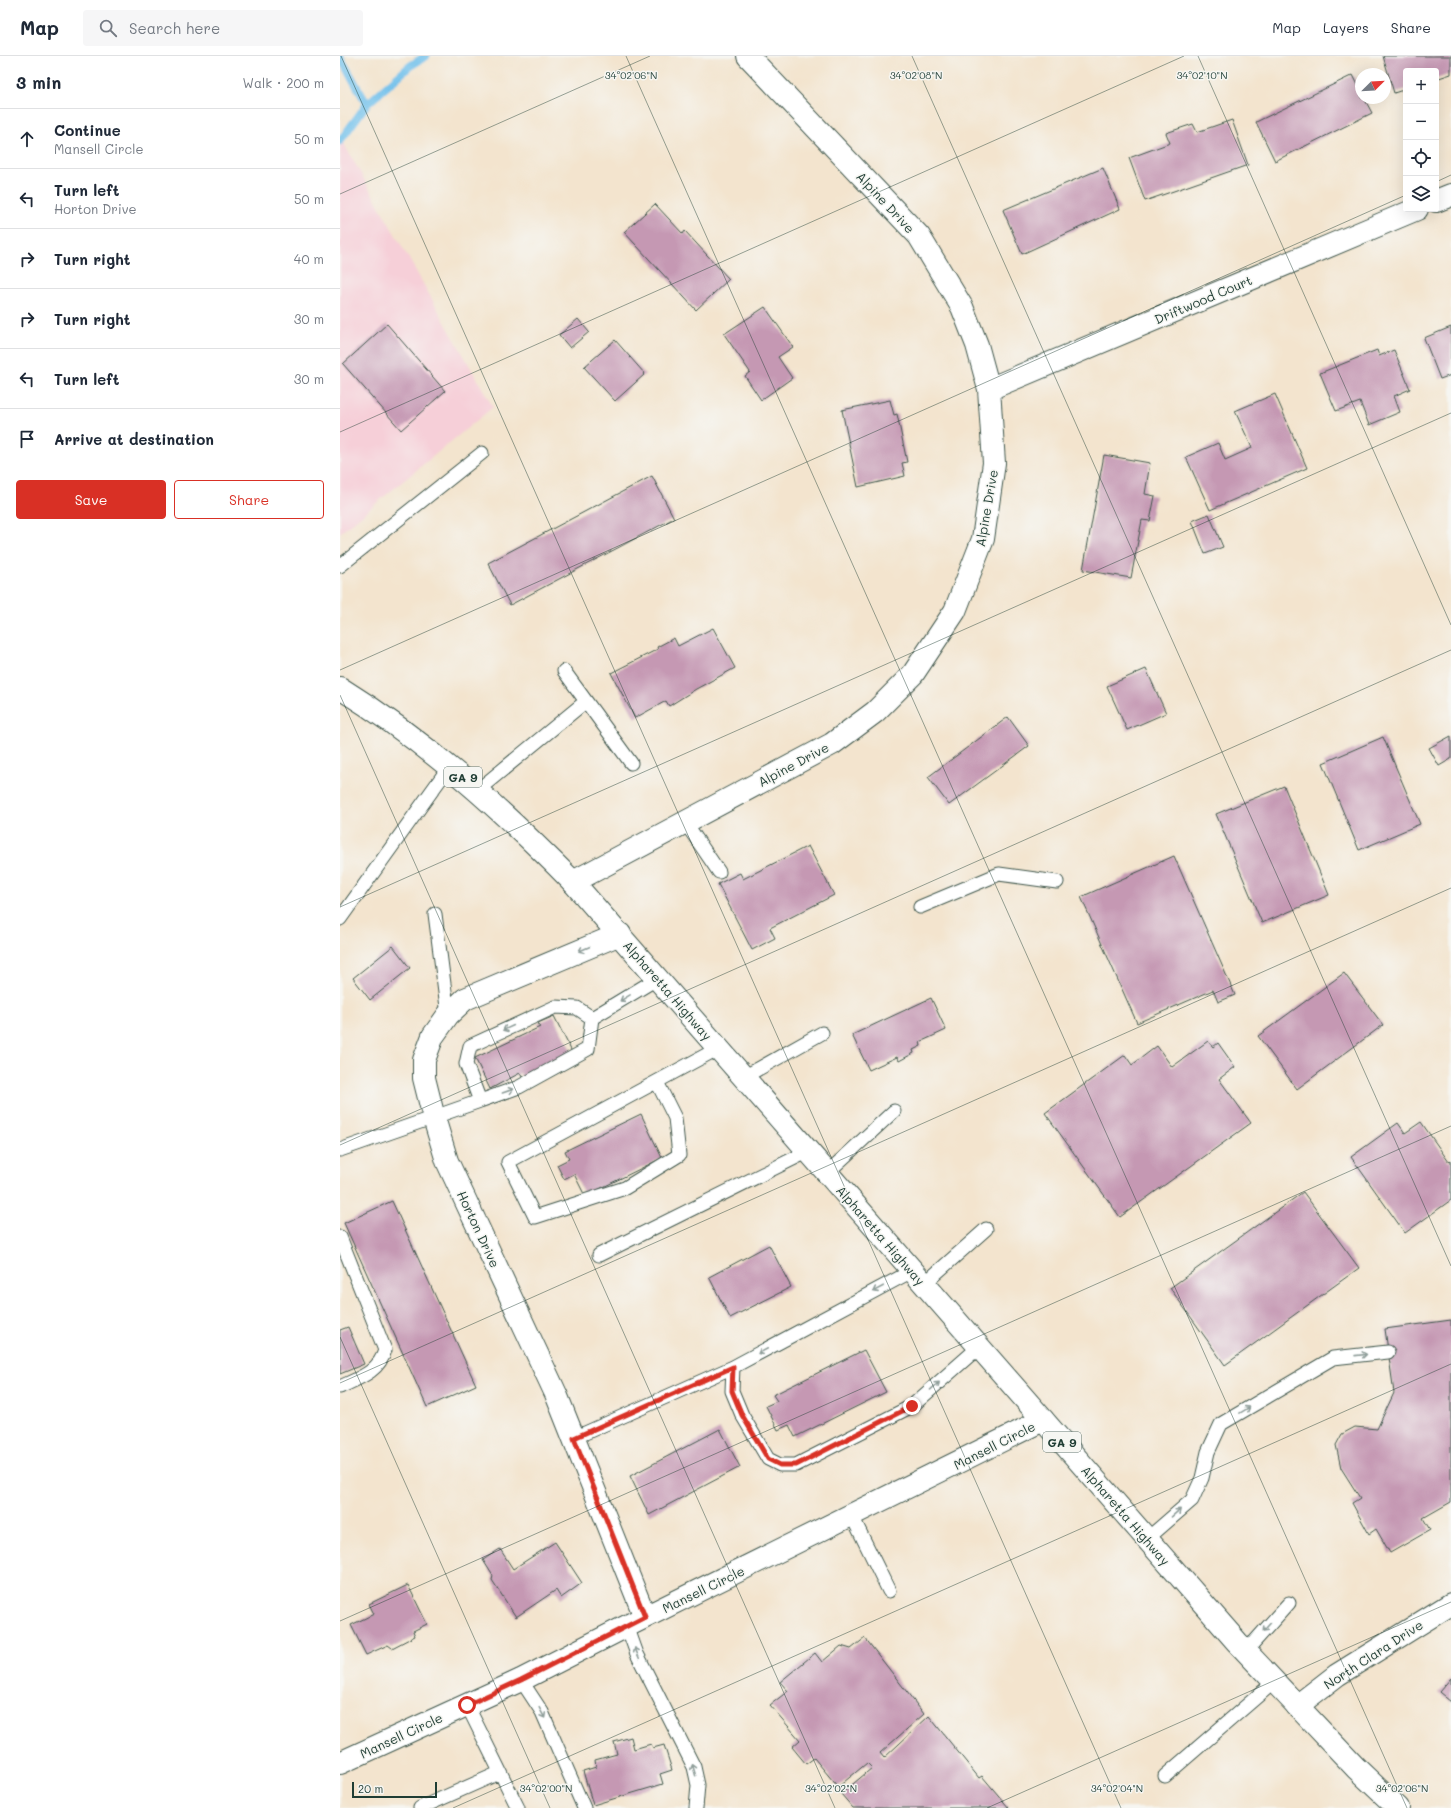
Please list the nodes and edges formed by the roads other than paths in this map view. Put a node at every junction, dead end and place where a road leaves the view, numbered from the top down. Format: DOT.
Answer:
graph roads {
  1 [pos="748,56"];
  2 [pos="1451,195"];
  3 [pos="1439,200"];
  4 [pos="1410,212"];
  5 [pos="988,389"];
  6 [pos="482,453"];
  7 [pos="340,566"];
  8 [pos="564,671"];
  9 [pos="340,688"];
  10 [pos="585,702"];
  11 [pos="631,763"];
  12 [pos="449,767"];
  13 [pos="478,790"];
  14 [pos="685,822"];
  15 [pos="719,872"];
  16 [pos="573,882"];
  17 [pos="1057,882"];
  18 [pos="920,907"];
  19 [pos="435,914"];
  20 [pos="340,919"];
  21 [pos="620,934"];
  22 [pos="658,978"];
  23 [pos="448,1015"];
  24 [pos="592,1018"];
  25 [pos="822,1033"];
  26 [pos="719,1048"];
  27 [pos="744,1077"];
  28 [pos="657,1082"];
  29 [pos="480,1101"];
  30 [pos="894,1111"];
  31 [pos="434,1118"];
  32 [pos="340,1150"];
  33 [pos="809,1151"];
  34 [pos="827,1173"];
  35 [pos="986,1229"];
  36 [pos="340,1237"];
  37 [pos="599,1255"];
  38 [pos="918,1277"];
  39 [pos="979,1347"];
  40 [pos="1388,1352"];
  41 [pos="733,1367"];
  42 [pos="340,1387"];
  43 [pos="1043,1420"];
  44 [pos="574,1438"];
  45 [pos="852,1516"];
  46 [pos="1147,1539"];
  47 [pos="889,1591"];
  48 [pos="1289,1603"];
  49 [pos="1451,1604"];
  50 [pos="636,1621"];
  51 [pos="1246,1651"];
  52 [pos="521,1680"];
  53 [pos="1274,1682"];
  54 [pos="467,1705"];
  55 [pos="1296,1706"];
  56 [pos="340,1763"];
  57 [pos="500,1773"];
  58 [pos="1165,1776"];
  59 [pos="420,1808"];
  60 [pos="518,1808"];
  61 [pos="584,1808"];
  62 [pos="696,1808"];
  63 [pos="1398,1808"];
  1 -- 5 [label="main road, Alpine Drive"];
  2 -- 3 [label="main road"];
  4 -- 5 [label="main road, Driftwood Court"];
  5 -- 14 [label="main road, Alpine Drive"];
  6 -- 7 [label="lane"];
  8 -- 10 [label="lane"];
  9 -- 12 [label="main road, Alpharetta Highway / GA 9"];
  10 -- 11 [label="lane"];
  10 -- 13 [label="lane"];
  12 -- 13 [label="main road, Alpharetta Highway / GA 9"];
  12 -- 20 [label="lane"];
  13 -- 16 [label="main road, Alpharetta Highway / GA 9"];
  14 -- 15 [label="lane"];
  14 -- 16 [label="main road, Alpine Drive"];
  16 -- 21 [label="main road, Alpharetta Highway / GA 9"];
  17 -- 18 [label="lane"];
  19 -- 23 [label="lane"];
  21 -- 22 [label="main road, Alpharetta Highway / GA 9"];
  21 -- 23 [label="main road, Horton Drive, one-way"];
  22 -- 24 [label="lane, one-way"];
  22 -- 26 [label="main road, Alpharetta Highway / GA 9"];
  23 -- 31 [label="main road, Horton Drive"];
  29 -- 24 [label="lane, one-way"];
  24 -- 29 [label="lane, one-way"];
  25 -- 27 [label="lane"];
  26 -- 27 [label="main road, Alpharetta Highway / GA 9"];
  26 -- 28 [label="lane"];
  27 -- 33 [label="main road, Alpharetta Highway / GA 9"];
  28 -- 28 [label="lane"];
  29 -- 31 [label="lane"];
  30 -- 34 [label="lane"];
  31 -- 32 [label="lane"];
  31 -- 44 [label="main road, Horton Drive"];
  33 -- 34 [label="main road, Alpharetta Highway / GA 9"];
  33 -- 37 [label="lane"];
  34 -- 38 [label="main road, Alpharetta Highway / GA 9"];
  35 -- 38 [label="lane"];
  36 -- 42 [label="lane"];
  38 -- 39 [label="main road, Alpharetta Highway / GA 9"];
  38 -- 41 [label="lane, one-way"];
  41 -- 39 [label="lane, one-way"];
  39 -- 43 [label="main road, Alpharetta Highway / GA 9"];
  46 -- 40 [label="lane, one-way"];
  41 -- 44 [label="lane"];
  43 -- 45 [label="main road, Mansell Circle"];
  43 -- 46 [label="main road, Alpharetta Highway / GA 9"];
  44 -- 50 [label="main road, Horton Drive"];
  45 -- 47 [label="lane"];
  45 -- 50 [label="main road, Mansell Circle"];
  46 -- 51 [label="main road, Alpharetta Highway / GA 9"];
  48 -- 51 [label="lane, one-way"];
  49 -- 55 [label="main road, North Clara Drive"];
  50 -- 52 [label="main road, Mansell Circle"];
  62 -- 50 [label="lane, one-way"];
  51 -- 53 [label="main road, Alpharetta Highway / GA 9"];
  52 -- 54 [label="main road, Mansell Circle"];
  52 -- 61 [label="lane, one-way"];
  53 -- 55 [label="main road, Alpharetta Highway / GA 9"];
  53 -- 58 [label="lane"];
  54 -- 56 [label="main road, Mansell Circle"];
  54 -- 57 [label="lane"];
  55 -- 63 [label="main road, Alpharetta Highway / GA 9"];
  57 -- 59 [label="lane"];
  57 -- 60 [label="lane"];
}
